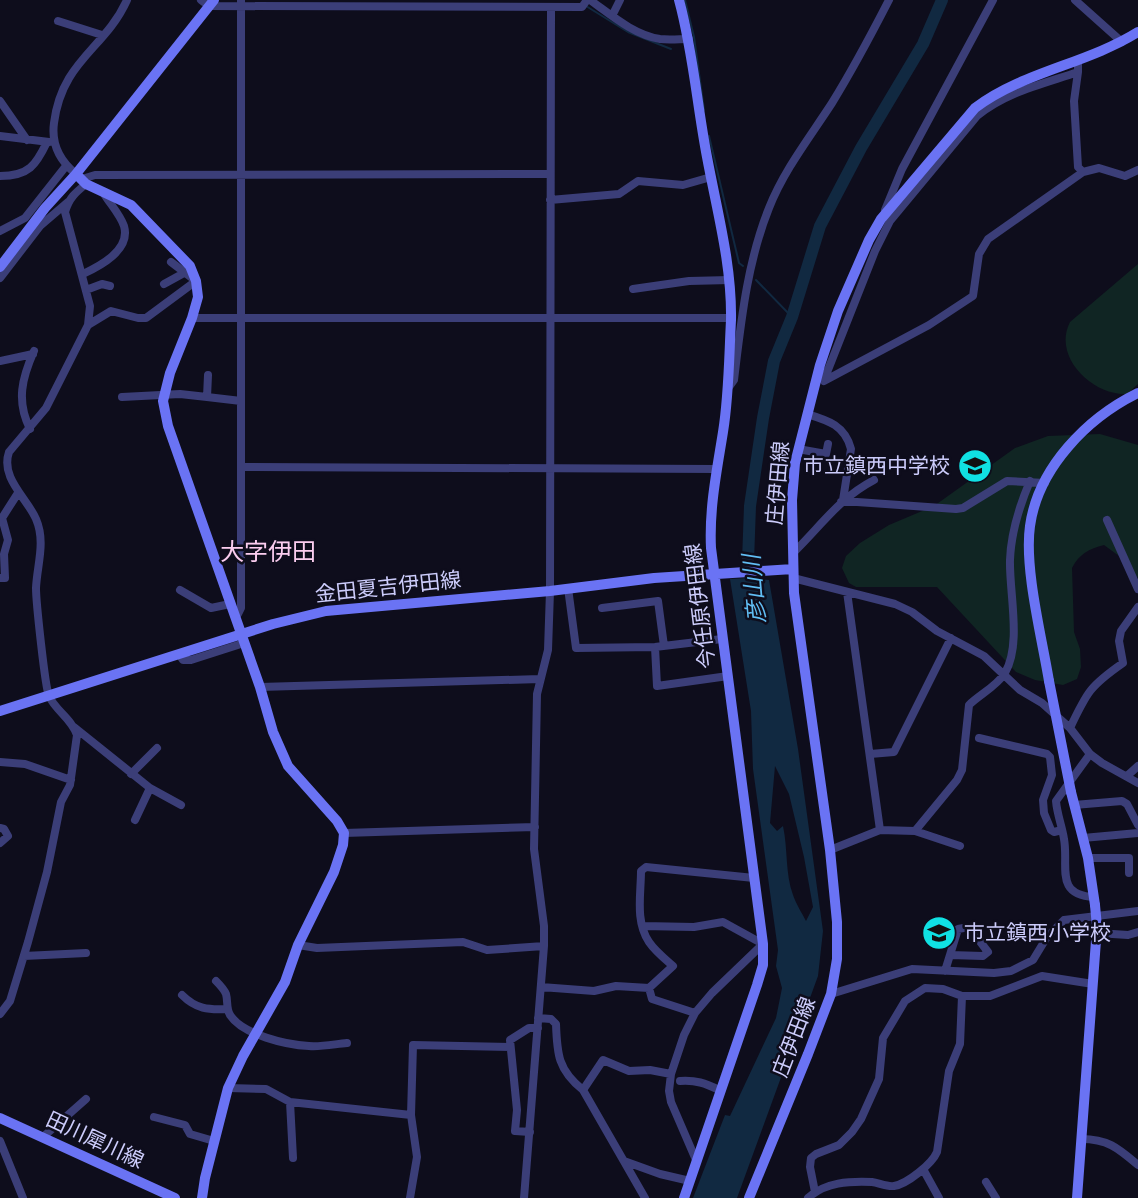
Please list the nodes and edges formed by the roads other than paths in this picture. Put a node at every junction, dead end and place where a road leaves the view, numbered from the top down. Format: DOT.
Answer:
graph roads {
  1 [pos="127,0"];
  2 [pos="620,0"];
  3 [pos="679,0"];
  4 [pos="890,0"];
  5 [pos="993,0"];
  6 [pos="1074,0"];
  7 [pos="208,2"];
  8 [pos="587,2"];
  9 [pos="241,3"];
  10 [pos="551,7"];
  11 [pos="612,16"];
  12 [pos="58,21"];
  13 [pos="1138,32"];
  14 [pos="102,35"];
  15 [pos="689,40"];
  16 [pos="1122,42"];
  17 [pos="1078,67"];
  18 [pos="0,101"];
  19 [pos="0,136"];
  20 [pos="27,140"];
  21 [pos="50,142"];
  22 [pos="66,166"];
  23 [pos="1138,170"];
  24 [pos="1083,172"];
  25 [pos="241,174"];
  26 [pos="550,174"];
  27 [pos="0,176"];
  28 [pos="711,177"];
  29 [pos="82,179"];
  30 [pos="103,192"];
  31 [pos="550,200"];
  32 [pos="68,202"];
  33 [pos="881,219"];
  34 [pos="0,231"];
  35 [pos="171,262"];
  36 [pos="0,267"];
  37 [pos="184,273"];
  38 [pos="83,274"];
  39 [pos="0,278"];
  40 [pos="730,280"];
  41 [pos="196,281"];
  42 [pos="164,284"];
  43 [pos="110,286"];
  44 [pos="633,289"];
  45 [pos="86,290"];
  46 [pos="192,318"];
  47 [pos="731,318"];
  48 [pos="241,319"];
  49 [pos="550,320"];
  50 [pos="88,325"];
  51 [pos="0,361"];
  52 [pos="208,375"];
  53 [pos="819,383"];
  54 [pos="727,389"];
  55 [pos="1138,393"];
  56 [pos="164,395"];
  57 [pos="122,397"];
  58 [pos="207,397"];
  59 [pos="241,401"];
  60 [pos="807,414"];
  61 [pos="30,429"];
  62 [pos="828,444"];
  63 [pos="798,449"];
  64 [pos="241,467"];
  65 [pos="550,467"];
  66 [pos="716,469"];
  67 [pos="5,470"];
  68 [pos="874,480"];
  69 [pos="1030,481"];
  70 [pos="1045,483"];
  71 [pos="18,492"];
  72 [pos="842,501"];
  73 [pos="1107,520"];
  74 [pos="793,553"];
  75 [pos="791,572"];
  76 [pos="714,576"];
  77 [pos="0,578"];
  78 [pos="568,589"];
  79 [pos="1138,589"];
  80 [pos="180,590"];
  81 [pos="550,591"];
  82 [pos="847,592"];
  83 [pos="602,607"];
  84 [pos="1138,607"];
  85 [pos="232,610"];
  86 [pos="951,638"];
  87 [pos="242,639"];
  88 [pos="722,639"];
  89 [pos="660,647"];
  90 [pos="1004,675"];
  91 [pos="728,676"];
  92 [pos="540,679"];
  93 [pos="260,687"];
  94 [pos="48,695"];
  95 [pos="0,711"];
  96 [pos="75,727"];
  97 [pos="1070,728"];
  98 [pos="979,738"];
  99 [pos="157,748"];
  100 [pos="870,754"];
  101 [pos="1090,754"];
  102 [pos="0,762"];
  103 [pos="1138,766"];
  104 [pos="131,774"];
  105 [pos="1127,776"];
  106 [pos="71,780"];
  107 [pos="1138,783"];
  108 [pos="150,788"];
  109 [pos="181,805"];
  110 [pos="1074,805"];
  111 [pos="135,820"];
  112 [pos="1138,825"];
  113 [pos="535,827"];
  114 [pos="0,828"];
  115 [pos="880,830"];
  116 [pos="1062,830"];
  117 [pos="915,831"];
  118 [pos="344,833"];
  119 [pos="1138,834"];
  120 [pos="1083,838"];
  121 [pos="0,843"];
  122 [pos="960,845"];
  123 [pos="830,850"];
  124 [pos="1088,858"];
  125 [pos="1129,873"];
  126 [pos="754,878"];
  127 [pos="1094,901"];
  128 [pos="1138,911"];
  129 [pos="643,926"];
  130 [pos="1097,930"];
  131 [pos="1138,932"];
  132 [pos="764,944"];
  133 [pos="298,945"];
  134 [pos="544,946"];
  135 [pos="86,953"];
  136 [pos="950,955"];
  137 [pos="24,956"];
  138 [pos="945,971"];
  139 [pos="216,981"];
  140 [pos="1093,984"];
  141 [pos="541,987"];
  142 [pos="649,988"];
  143 [pos="831,994"];
  144 [pos="182,995"];
  145 [pos="962,996"];
  146 [pos="1,1009"];
  147 [pos="227,1009"];
  148 [pos="695,1013"];
  149 [pos="538,1023"];
  150 [pos="256,1032"];
  151 [pos="348,1043"];
  152 [pos="510,1047"];
  153 [pos="671,1074"];
  154 [pos="680,1081"];
  155 [pos="228,1088"];
  156 [pos="583,1090"];
  157 [pos="719,1090"];
  158 [pos="86,1099"];
  159 [pos="290,1102"];
  160 [pos="411,1115"];
  161 [pos="154,1117"];
  162 [pos="0,1118"];
  163 [pos="530,1132"];
  164 [pos="43,1137"];
  165 [pos="1081,1139"];
  166 [pos="0,1141"];
  167 [pos="214,1142"];
  168 [pos="293,1158"];
  169 [pos="696,1160"];
  170 [pos="624,1161"];
  171 [pos="1138,1165"];
  172 [pos="923,1169"];
  173 [pos="690,1181"];
  174 [pos="986,1182"];
  175 [pos="812,1195"];
  176 [pos="23,1198"];
  177 [pos="174,1198"];
  178 [pos="202,1198"];
  179 [pos="410,1198"];
  180 [pos="524,1198"];
  181 [pos="645,1198"];
  182 [pos="684,1198"];
  183 [pos="749,1198"];
  184 [pos="939,1198"];
  185 [pos="996,1198"];
  186 [pos="1077,1198"];
  1 -- 14 [label="street"];
  2 -- 11 [label="street"];
  3 -- 15 [label="main road, 今任原伊田線"];
  4 -- 54 [label="street"];
  5 -- 33 [label="street"];
  6 -- 16 [label="street"];
  7 -- 9 [label="street"];
  7 -- 29 [label="main road"];
  8 -- 10 [label="street"];
  8 -- 11 [label="street"];
  9 -- 10 [label="street"];
  9 -- 25 [label="street"];
  10 -- 26 [label="street"];
  11 -- 15 [label="street"];
  12 -- 14 [label="street"];
  13 -- 16 [label="main road, 庄伊田線"];
  14 -- 21 [label="street"];
  15 -- 28 [label="main road, 今任原伊田線"];
  16 -- 17 [label="main road, 庄伊田線"];
  17 -- 24 [label="street"];
  17 -- 33 [label="main road, 庄伊田線"];
  17 -- 53 [label="street"];
  18 -- 20 [label="street"];
  19 -- 20 [label="street"];
  20 -- 21 [label="street"];
  21 -- 22 [label="street"];
  21 -- 27 [label="street"];
  22 -- 29 [label="street"];
  22 -- 34 [label="street"];
  23 -- 24 [label="street"];
  24 -- 53 [label="street"];
  25 -- 26 [label="street"];
  25 -- 29 [label="street"];
  25 -- 48 [label="street"];
  26 -- 31 [label="street"];
  28 -- 31 [label="street"];
  28 -- 40 [label="main road, 今任原伊田線"];
  29 -- 30 [label="main road"];
  29 -- 32 [label="street"];
  29 -- 36 [label="main road"];
  30 -- 38 [label="street"];
  30 -- 41 [label="main road"];
  31 -- 49 [label="street"];
  32 -- 38 [label="street"];
  32 -- 39 [label="street"];
  33 -- 53 [label="main road, 庄伊田線"];
  35 -- 37 [label="street"];
  37 -- 41 [label="street"];
  37 -- 42 [label="street"];
  38 -- 45 [label="street"];
  40 -- 44 [label="street"];
  40 -- 47 [label="main road, 今任原伊田線"];
  41 -- 46 [label="main road"];
  41 -- 50 [label="street"];
  43 -- 45 [label="street"];
  45 -- 50 [label="street"];
  46 -- 48 [label="street"];
  46 -- 56 [label="main road"];
  47 -- 49 [label="street"];
  47 -- 54 [label="main road, 今任原伊田線"];
  48 -- 49 [label="street"];
  48 -- 59 [label="street"];
  49 -- 65 [label="street"];
  50 -- 61 [label="street"];
  51 -- 61 [label="street"];
  52 -- 58 [label="street"];
  53 -- 60 [label="main road, 庄伊田線"];
  54 -- 66 [label="main road, 今任原伊田線"];
  55 -- 70 [label="main road"];
  56 -- 57 [label="street"];
  56 -- 58 [label="street"];
  56 -- 85 [label="main road"];
  58 -- 59 [label="street"];
  59 -- 64 [label="street"];
  60 -- 63 [label="main road, 庄伊田線"];
  60 -- 72 [label="street"];
  61 -- 67 [label="street"];
  62 -- 63 [label="street"];
  63 -- 74 [label="main road, 庄伊田線"];
  64 -- 65 [label="street"];
  64 -- 85 [label="street"];
  65 -- 66 [label="street"];
  65 -- 81 [label="street"];
  66 -- 76 [label="main road, 今任原伊田線"];
  67 -- 71 [label="street"];
  68 -- 72 [label="street"];
  69 -- 70 [label="street"];
  69 -- 72 [label="street"];
  69 -- 90 [label="street"];
  70 -- 110 [label="main road, bridge"];
  71 -- 77 [label="street"];
  71 -- 94 [label="street"];
  72 -- 74 [label="street"];
  73 -- 79 [label="street"];
  74 -- 75 [label="main road, 庄伊田線"];
  75 -- 76 [label="main road, 金田夏吉伊田線"];
  75 -- 82 [label="street"];
  75 -- 123 [label="main road, 庄伊田線"];
  76 -- 78 [label="main road, 金田夏吉伊田線"];
  76 -- 88 [label="main road, 今任原伊田線"];
  78 -- 81 [label="main road, 金田夏吉伊田線"];
  78 -- 89 [label="street"];
  80 -- 85 [label="street"];
  81 -- 87 [label="main road, 金田夏吉伊田線"];
  81 -- 92 [label="street"];
  82 -- 86 [label="street"];
  82 -- 100 [label="street"];
  83 -- 89 [label="street"];
  84 -- 97 [label="street"];
  85 -- 87 [label="main road"];
  86 -- 90 [label="street"];
  86 -- 100 [label="street"];
  87 -- 93 [label="main road"];
  87 -- 94 [label="main road, 金田夏吉伊田線"];
  88 -- 89 [label="street"];
  88 -- 91 [label="main road, 今任原伊田線"];
  89 -- 91 [label="street"];
  90 -- 97 [label="street"];
  90 -- 117 [label="street"];
  91 -- 126 [label="main road, 今任原伊田線"];
  92 -- 93 [label="street"];
  92 -- 113 [label="street"];
  93 -- 118 [label="main road"];
  94 -- 95 [label="main road, 金田夏吉伊田線"];
  94 -- 96 [label="street"];
  96 -- 104 [label="street"];
  96 -- 106 [label="street"];
  97 -- 101 [label="street"];
  98 -- 116 [label="street"];
  99 -- 104 [label="street"];
  100 -- 115 [label="street"];
  101 -- 105 [label="street"];
  101 -- 116 [label="street"];
  102 -- 106 [label="street"];
  103 -- 105 [label="street"];
  104 -- 108 [label="street"];
  105 -- 107 [label="street"];
  106 -- 137 [label="street"];
  108 -- 109 [label="street"];
  108 -- 111 [label="street"];
  110 -- 112 [label="street"];
  110 -- 120 [label="main road"];
  113 -- 118 [label="street"];
  113 -- 134 [label="street"];
  114 -- 121 [label="street"];
  115 -- 117 [label="street"];
  115 -- 123 [label="street"];
  116 -- 127 [label="street"];
  117 -- 122 [label="street"];
  118 -- 133 [label="main road"];
  119 -- 120 [label="street"];
  120 -- 124 [label="main road"];
  123 -- 143 [label="main road, 庄伊田線"];
  124 -- 125 [label="street"];
  124 -- 127 [label="main road"];
  126 -- 129 [label="street"];
  126 -- 132 [label="main road, 今任原伊田線"];
  127 -- 130 [label="main road, bridge"];
  128 -- 138 [label="street"];
  129 -- 132 [label="street"];
  129 -- 142 [label="street"];
  130 -- 131 [label="street"];
  130 -- 140 [label="main road"];
  132 -- 148 [label="street"];
  132 -- 157 [label="main road, 今任原伊田線"];
  133 -- 134 [label="street"];
  133 -- 150 [label="main road"];
  134 -- 141 [label="street"];
  135 -- 137 [label="street"];
  136 -- 136 [label="street"];
  136 -- 138 [label="street"];
  137 -- 146 [label="street"];
  138 -- 143 [label="street"];
  139 -- 147 [label="street"];
  140 -- 145 [label="street"];
  140 -- 165 [label="main road"];
  141 -- 142 [label="street"];
  141 -- 149 [label="street"];
  142 -- 148 [label="street"];
  143 -- 183 [label="main road, 庄伊田線"];
  144 -- 147 [label="street"];
  145 -- 172 [label="street"];
  145 -- 175 [label="street"];
  147 -- 150 [label="street"];
  148 -- 153 [label="street"];
  149 -- 152 [label="street"];
  149 -- 156 [label="street"];
  149 -- 163 [label="street"];
  150 -- 151 [label="street"];
  150 -- 155 [label="main road"];
  152 -- 160 [label="street"];
  152 -- 163 [label="street"];
  153 -- 156 [label="street"];
  153 -- 169 [label="street"];
  154 -- 157 [label="street"];
  155 -- 159 [label="street"];
  155 -- 167 [label="main road"];
  156 -- 170 [label="street"];
  157 -- 169 [label="main road, 今任原伊田線"];
  158 -- 164 [label="street"];
  159 -- 160 [label="street"];
  159 -- 168 [label="street"];
  160 -- 179 [label="street"];
  161 -- 167 [label="street"];
  162 -- 164 [label="main road, 田川犀川線"];
  163 -- 180 [label="street"];
  164 -- 177 [label="main road, 田川犀川線"];
  165 -- 171 [label="street"];
  165 -- 186 [label="main road"];
  166 -- 176 [label="street"];
  167 -- 178 [label="main road"];
  169 -- 173 [label="main road, 今任原伊田線"];
  170 -- 173 [label="street"];
  170 -- 181 [label="street"];
  172 -- 175 [label="street"];
  172 -- 184 [label="street"];
  173 -- 182 [label="main road, 今任原伊田線"];
  174 -- 185 [label="street"];
}
